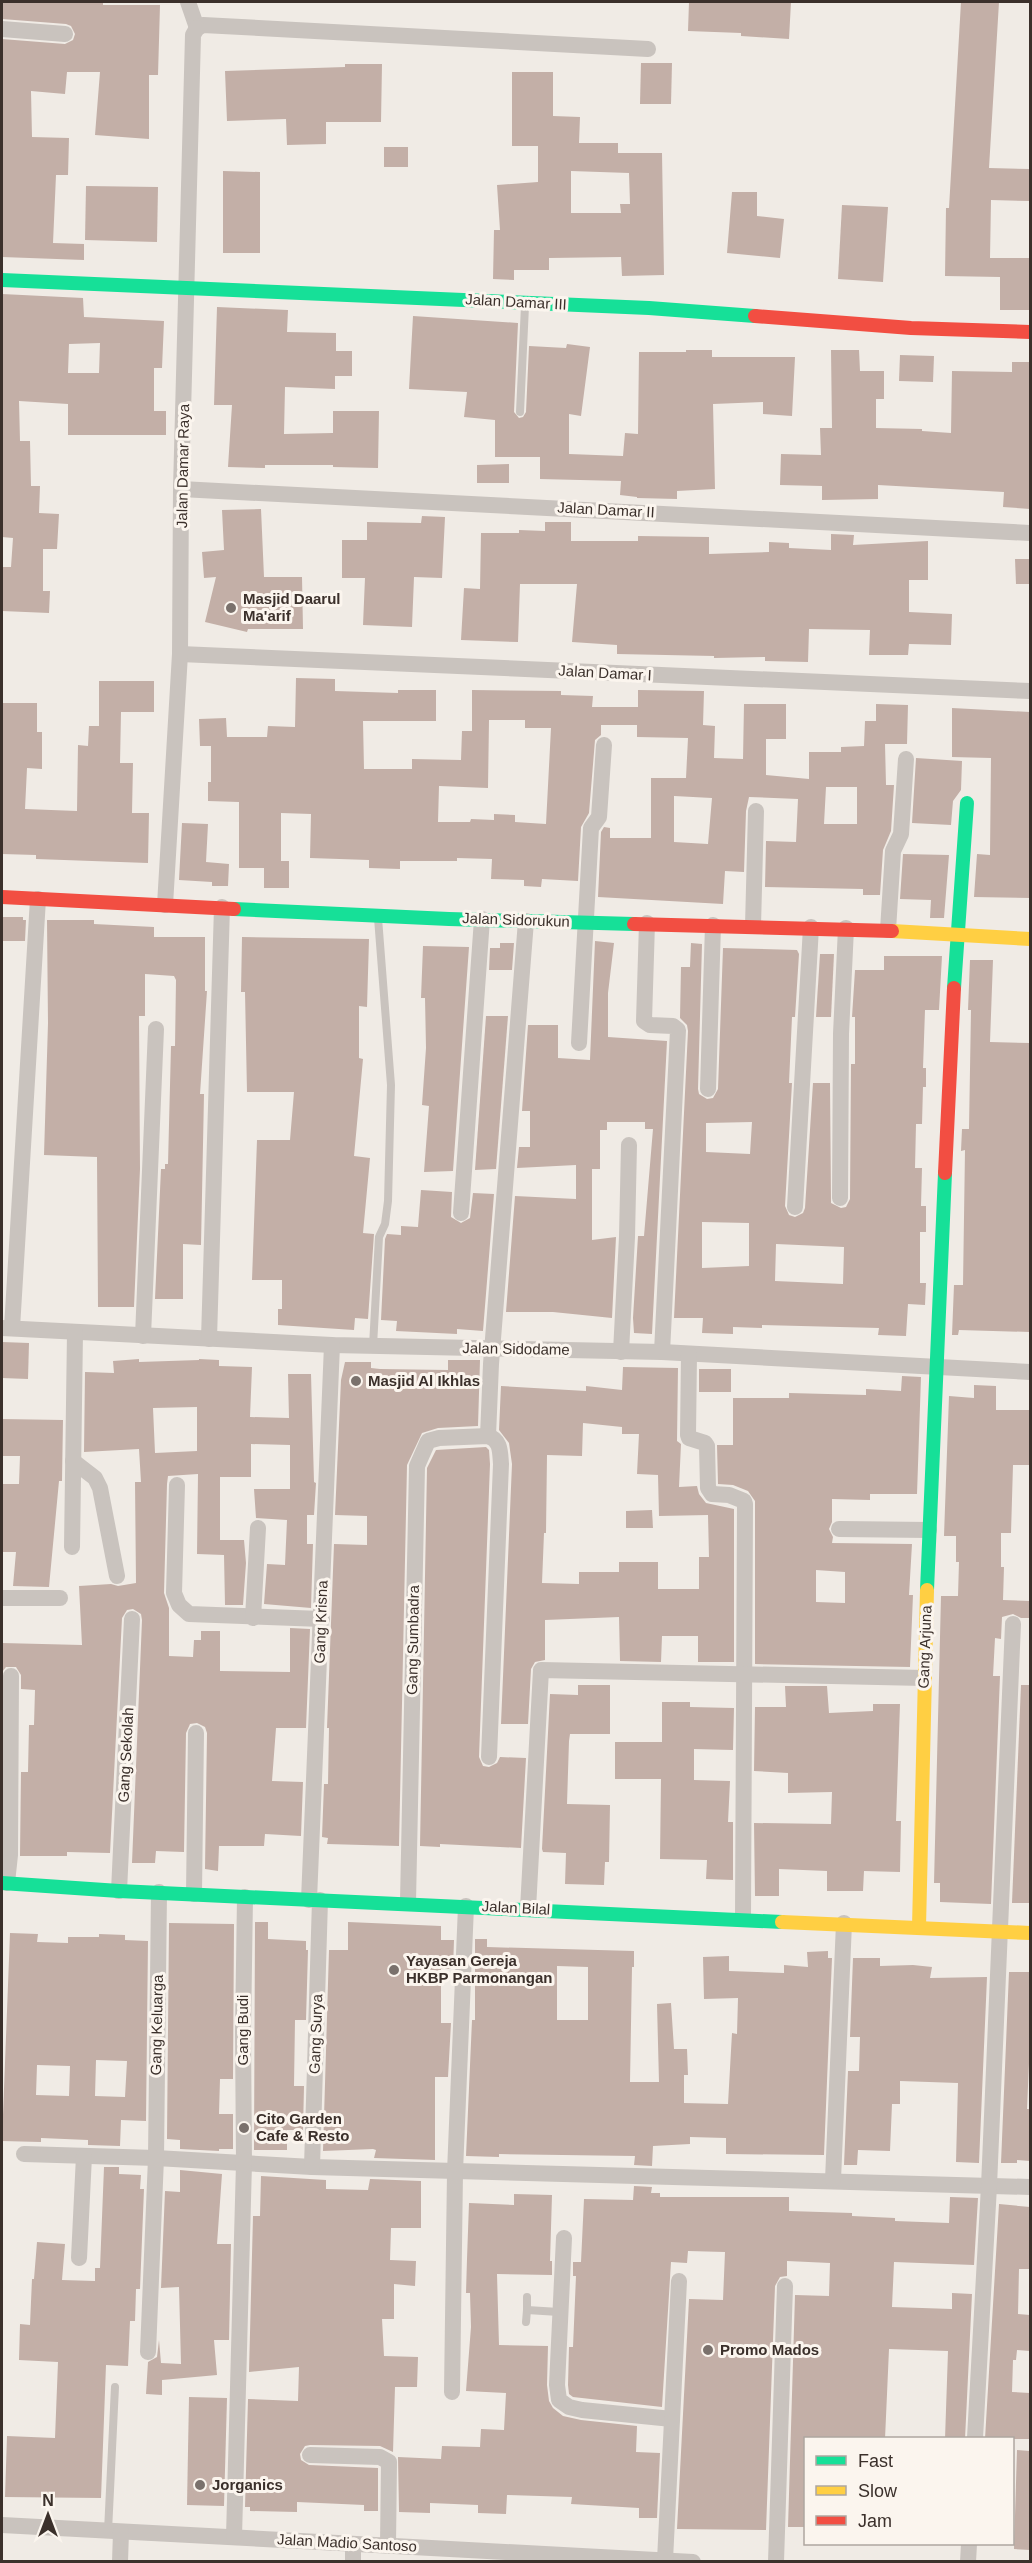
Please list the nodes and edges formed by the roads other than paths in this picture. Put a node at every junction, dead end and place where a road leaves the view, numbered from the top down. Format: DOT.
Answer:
graph roads {
  1 [pos="188,2"];
  2 [pos="197,28"];
  3 [pos="2,29"];
  4 [pos="65,34"];
  5 [pos="648,49"];
  6 [pos="2,280"];
  7 [pos="188,287"];
  8 [pos="525,302"];
  9 [pos="1030,332"];
  10 [pos="520,412"];
  11 [pos="181,489"];
  12 [pos="1030,533"];
  13 [pos="180,654"];
  14 [pos="1030,691"];
  15 [pos="604,744"];
  16 [pos="906,759"];
  17 [pos="967,803"];
  18 [pos="756,811"];
  19 [pos="2,897"];
  20 [pos="38,898"];
  21 [pos="165,905"];
  22 [pos="222,907"];
  23 [pos="378,915"];
  24 [pos="482,919"];
  25 [pos="526,921"];
  26 [pos="584,922"];
  27 [pos="647,924"];
  28 [pos="713,925"];
  29 [pos="753,926"];
  30 [pos="811,927"];
  31 [pos="846,928"];
  32 [pos="888,930"];
  33 [pos="957,933"];
  34 [pos="1030,939"];
  35 [pos="156,1029"];
  36 [pos="579,1043"];
  37 [pos="708,1089"];
  38 [pos="629,1145"];
  39 [pos="840,1198"];
  40 [pos="795,1207"];
  41 [pos="461,1213"];
  42 [pos="7,1328"];
  43 [pos="75,1332"];
  44 [pos="143,1336"];
  45 [pos="210,1339"];
  46 [pos="332,1345"];
  47 [pos="373,1346"];
  48 [pos="492,1349"];
  49 [pos="621,1352"];
  50 [pos="662,1352"];
  51 [pos="689,1354"];
  52 [pos="936,1368"];
  53 [pos="1030,1372"];
  54 [pos="488,1436"];
  55 [pos="73,1461"];
  56 [pos="177,1485"];
  57 [pos="258,1528"];
  58 [pos="839,1529"];
  59 [pos="929,1530"];
  60 [pos="72,1547"];
  61 [pos="117,1576"];
  62 [pos="2,1598"];
  63 [pos="60,1598"];
  64 [pos="253,1618"];
  65 [pos="132,1619"];
  66 [pos="322,1619"];
  67 [pos="1013,1624"];
  68 [pos="743,1674"];
  69 [pos="11,1676"];
  70 [pos="924,1678"];
  71 [pos="196,1733"];
  72 [pos="489,1757"];
  73 [pos="4,1883"];
  74 [pos="119,1891"];
  75 [pos="159,1892"];
  76 [pos="194,1894"];
  77 [pos="245,1897"];
  78 [pos="315,1900"];
  79 [pos="408,1902"];
  80 [pos="466,1906"];
  81 [pos="528,1909"];
  82 [pos="743,1918"];
  83 [pos="844,1923"];
  84 [pos="919,1927"];
  85 [pos="999,1931"];
  86 [pos="1030,1933"];
  87 [pos="24,2154"];
  88 [pos="84,2156"];
  89 [pos="156,2158"];
  90 [pos="244,2163"];
  91 [pos="312,2167"];
  92 [pos="455,2172"];
  93 [pos="833,2180"];
  94 [pos="989,2186"];
  95 [pos="1030,2187"];
  96 [pos="564,2238"];
  97 [pos="79,2258"];
  98 [pos="679,2281"];
  99 [pos="785,2286"];
  100 [pos="527,2297"];
  101 [pos="527,2310"];
  102 [pos="559,2312"];
  103 [pos="526,2322"];
  104 [pos="148,2352"];
  105 [pos="115,2387"];
  106 [pos="452,2392"];
  107 [pos="672,2419"];
  108 [pos="975,2437"];
  109 [pos="310,2455"];
  110 [pos="2,2525"];
  111 [pos="115,2532"];
  112 [pos="234,2537"];
  113 [pos="353,2544"];
  114 [pos="969,2545"];
  115 [pos="388,2546"];
  116 [pos="498,2556"];
  117 [pos="535,2557"];
  118 [pos="631,2560"];
  119 [pos="679,2561"];
  120 [pos="120,2562"];
  121 [pos="353,2562"];
  122 [pos="776,2562"];
  123 [pos="968,2562"];
  1 -- 2 [label="street"];
  2 -- 5 [label="street"];
  2 -- 7 [label="street, Jalan Damar Raya"];
  3 -- 4 [label="street"];
  6 -- 7 [label="street, Jalan Damar III"];
  7 -- 8 [label="street, Jalan Damar III"];
  7 -- 11 [label="street, Jalan Damar Raya"];
  8 -- 9 [label="street, Jalan Damar III"];
  8 -- 10 [label="lane"];
  11 -- 12 [label="street, Jalan Damar II"];
  11 -- 13 [label="street, Jalan Damar Raya"];
  13 -- 14 [label="street, Jalan Damar I"];
  13 -- 21 [label="street, Jalan Damar Raya"];
  15 -- 26 [label="street"];
  16 -- 32 [label="street"];
  17 -- 33 [label="street, Gang Arjuna"];
  18 -- 29 [label="street"];
  19 -- 20 [label="street, Jalan Sidorukun"];
  20 -- 21 [label="street, Jalan Sidorukun"];
  20 -- 42 [label="street"];
  21 -- 22 [label="street, Jalan Sidorukun"];
  22 -- 23 [label="street, Jalan Sidorukun"];
  22 -- 45 [label="street"];
  23 -- 24 [label="street, Jalan Sidorukun"];
  23 -- 47 [label="lane"];
  24 -- 25 [label="street, Jalan Sidorukun"];
  24 -- 41 [label="street"];
  25 -- 26 [label="street, Jalan Sidorukun"];
  25 -- 48 [label="street"];
  26 -- 27 [label="street, Jalan Sidorukun"];
  26 -- 36 [label="street"];
  27 -- 28 [label="street, Jalan Sidorukun"];
  27 -- 50 [label="street"];
  28 -- 29 [label="street, Jalan Sidorukun"];
  28 -- 37 [label="street"];
  29 -- 30 [label="street, Jalan Sidorukun"];
  30 -- 31 [label="street, Jalan Sidorukun"];
  30 -- 40 [label="street"];
  31 -- 32 [label="street, Jalan Sidorukun"];
  31 -- 39 [label="street"];
  32 -- 33 [label="street, Jalan Sidorukun"];
  33 -- 34 [label="street, Jalan Sidorukun"];
  33 -- 52 [label="street, Gang Arjuna"];
  35 -- 44 [label="street"];
  38 -- 49 [label="street"];
  42 -- 43 [label="street, Jalan Sidodame"];
  43 -- 44 [label="street, Jalan Sidodame"];
  43 -- 55 [label="street"];
  44 -- 45 [label="street, Jalan Sidodame"];
  45 -- 46 [label="street, Jalan Sidodame"];
  46 -- 47 [label="street, Jalan Sidodame"];
  46 -- 66 [label="street, Gang Krisna"];
  47 -- 48 [label="street, Jalan Sidodame"];
  48 -- 49 [label="street, Jalan Sidodame"];
  48 -- 54 [label="street"];
  49 -- 50 [label="street, Jalan Sidodame"];
  50 -- 51 [label="street, Jalan Sidodame"];
  51 -- 52 [label="street, Jalan Sidodame"];
  51 -- 68 [label="street"];
  52 -- 53 [label="street, Jalan Sidodame"];
  52 -- 59 [label="street, Gang Arjuna"];
  54 -- 72 [label="street"];
  54 -- 79 [label="street, Gang Sumbadra"];
  55 -- 60 [label="street"];
  55 -- 61 [label="street"];
  56 -- 64 [label="street"];
  57 -- 64 [label="street"];
  58 -- 59 [label="street"];
  59 -- 70 [label="street, Gang Arjuna"];
  62 -- 63 [label="street"];
  64 -- 66 [label="street"];
  65 -- 74 [label="street, Gang Sekolah"];
  66 -- 78 [label="street, Gang Krisna"];
  67 -- 85 [label="street"];
  68 -- 70 [label="street"];
  68 -- 81 [label="street"];
  68 -- 82 [label="street"];
  69 -- 73 [label="street"];
  70 -- 84 [label="street, Gang Arjuna"];
  71 -- 76 [label="street"];
  73 -- 74 [label="street, Jalan Bilal"];
  74 -- 75 [label="street, Jalan Bilal"];
  75 -- 76 [label="street, Jalan Bilal"];
  75 -- 89 [label="street, Gang Keluarga"];
  76 -- 77 [label="street, Jalan Bilal"];
  77 -- 78 [label="street, Jalan Bilal"];
  77 -- 90 [label="street, Gang Budi"];
  78 -- 79 [label="street, Jalan Bilal"];
  78 -- 91 [label="street, Gang Surya"];
  79 -- 80 [label="street, Jalan Bilal"];
  80 -- 81 [label="street, Jalan Bilal"];
  80 -- 92 [label="street"];
  81 -- 82 [label="street, Jalan Bilal"];
  82 -- 83 [label="street, Jalan Bilal"];
  83 -- 84 [label="street, Jalan Bilal"];
  83 -- 93 [label="street"];
  84 -- 85 [label="street, Jalan Bilal"];
  85 -- 86 [label="street, Jalan Bilal"];
  85 -- 94 [label="street"];
  87 -- 88 [label="street"];
  88 -- 89 [label="street"];
  88 -- 97 [label="street"];
  89 -- 90 [label="street"];
  89 -- 104 [label="street, Gang Keluarga"];
  90 -- 91 [label="street"];
  90 -- 112 [label="street, Gang Budi"];
  91 -- 92 [label="street"];
  92 -- 93 [label="street"];
  92 -- 106 [label="street"];
  93 -- 94 [label="street"];
  94 -- 95 [label="street"];
  94 -- 108 [label="street"];
  96 -- 102 [label="street"];
  98 -- 107 [label="street"];
  99 -- 122 [label="street"];
  100 -- 101 [label="lane"];
  101 -- 102 [label="lane"];
  101 -- 103 [label="lane"];
  102 -- 107 [label="street"];
  105 -- 111 [label="lane"];
  107 -- 119 [label="street"];
  109 -- 115 [label="street"];
  110 -- 111 [label="street, Jalan Madio Santoso"];
  111 -- 112 [label="street, Jalan Madio Santoso"];
  111 -- 120 [label="street"];
  112 -- 113 [label="street, Jalan Madio Santoso"];
  113 -- 115 [label="street, Jalan Madio Santoso"];
  113 -- 121 [label="street"];
  114 -- 123 [label="street"];
  115 -- 116 [label="street, Jalan Madio Santoso"];
  116 -- 117 [label="street, Jalan Madio Santoso"];
  117 -- 118 [label="street, Jalan Madio Santoso"];
  118 -- 119 [label="street, Jalan Madio Santoso"];
}
